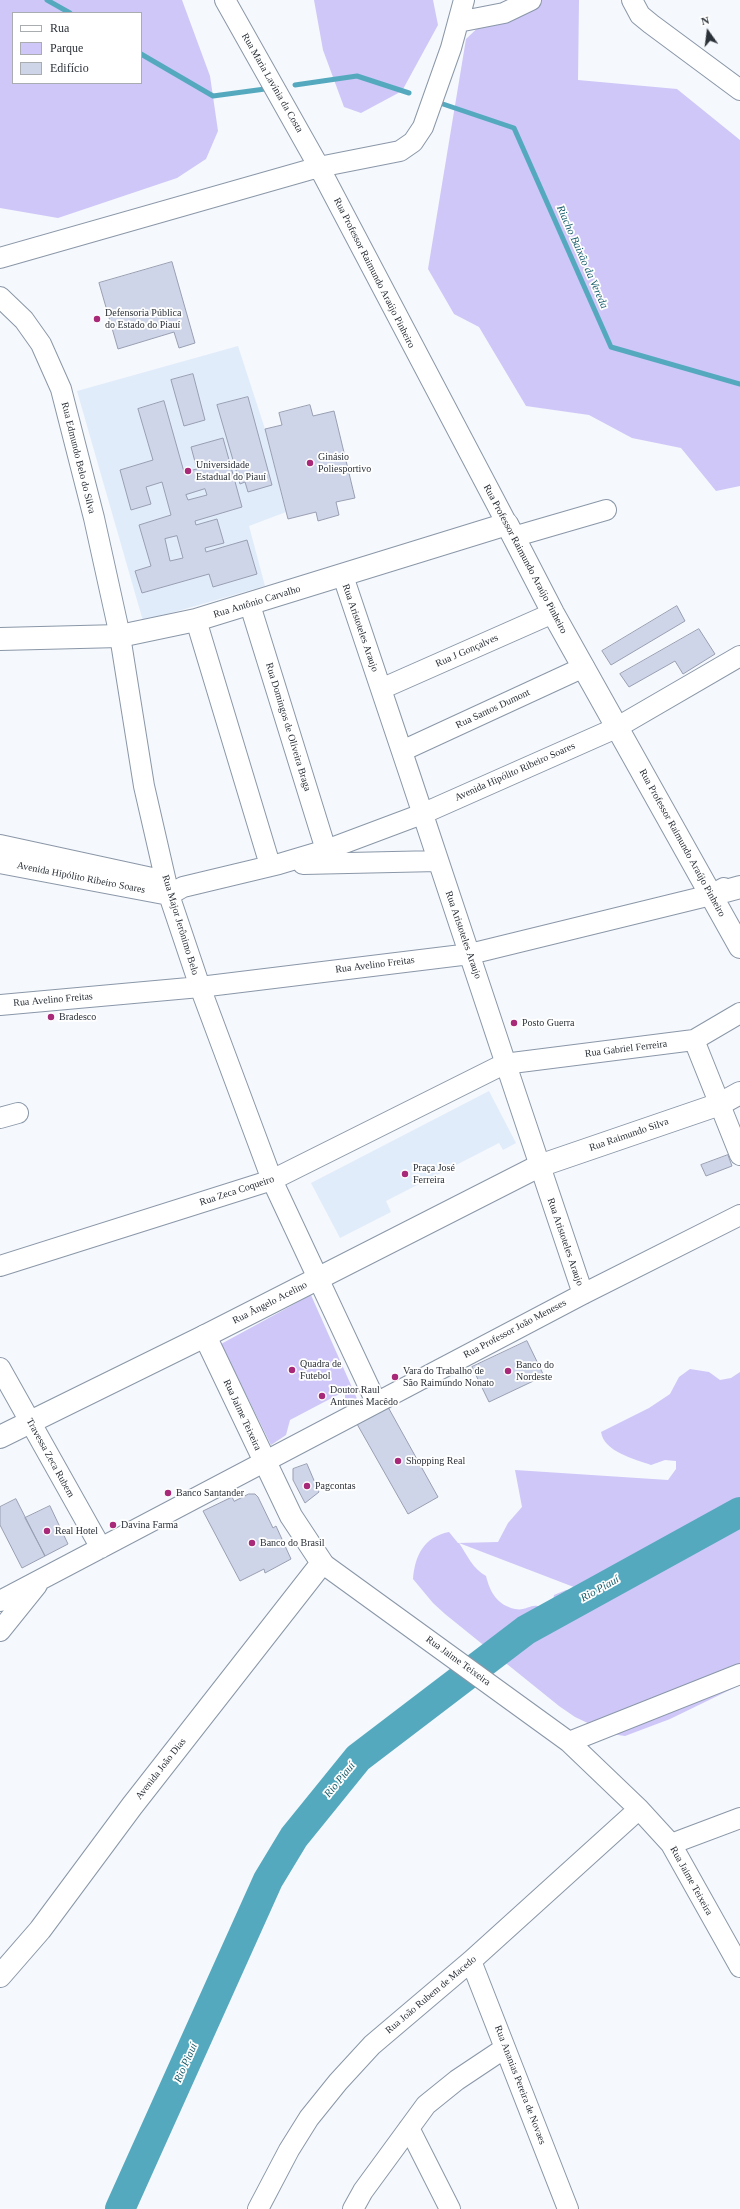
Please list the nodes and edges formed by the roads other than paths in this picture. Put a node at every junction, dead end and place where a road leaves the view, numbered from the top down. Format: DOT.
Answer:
graph roads {
  1 [pos="225,0"];
  2 [pos="464,0"];
  3 [pos="530,0"];
  4 [pos="632,0"];
  5 [pos="458,22"];
  6 [pos="740,90"];
  7 [pos="319,167"];
  8 [pos="0,258"];
  9 [pos="0,297"];
  10 [pos="606,510"];
  11 [pos="510,531"];
  12 [pos="343,576"];
  13 [pos="250,605"];
  14 [pos="553,613"];
  15 [pos="196,620"];
  16 [pos="120,636"];
  17 [pos="0,640"];
  18 [pos="740,656"];
  19 [pos="584,666"];
  20 [pos="381,689"];
  21 [pos="616,728"];
  22 [pos="402,751"];
  23 [pos="422,814"];
  24 [pos="0,845"];
  25 [pos="326,850"];
  26 [pos="438,862"];
  27 [pos="0,863"];
  28 [pos="275,865"];
  29 [pos="740,878"];
  30 [pos="172,887"];
  31 [pos="740,887"];
  32 [pos="711,895"];
  33 [pos="740,947"];
  34 [pos="470,954"];
  35 [pos="200,987"];
  36 [pos="0,1005"];
  37 [pos="740,1013"];
  38 [pos="694,1040"];
  39 [pos="504,1064"];
  40 [pos="740,1093"];
  41 [pos="720,1104"];
  42 [pos="740,1155"];
  43 [pos="539,1166"];
  44 [pos="272,1180"];
  45 [pos="740,1215"];
  46 [pos="0,1266"];
  47 [pos="317,1280"];
  48 [pos="583,1294"];
  49 [pos="205,1336"];
  50 [pos="0,1368"];
  51 [pos="376,1402"];
  52 [pos="30,1422"];
  53 [pos="0,1437"];
  54 [pos="264,1460"];
  55 [pos="101,1548"];
  56 [pos="322,1562"];
  57 [pos="41,1580"];
  58 [pos="0,1601"];
  59 [pos="0,1632"];
  60 [pos="740,1674"];
  61 [pos="569,1742"];
  62 [pos="639,1809"];
  63 [pos="740,1818"];
  64 [pos="672,1844"];
  65 [pos="470,1961"];
  66 [pos="740,1967"];
  67 [pos="0,1976"];
  68 [pos="505,2048"];
  69 [pos="409,2128"];
  70 [pos="258,2209"];
  71 [pos="353,2209"];
  72 [pos="450,2209"];
  73 [pos="568,2209"];
  1 -- 7 [label="street, Rua Maria Lavínia da Costa"];
  2 -- 5 [label="street"];
  3 -- 5 [label="street"];
  4 -- 6 [label="street"];
  5 -- 7 [label="street"];
  7 -- 8 [label="street"];
  7 -- 11 [label="street, Rua Professor Raimundo Araújo Pinheiro"];
  9 -- 16 [label="street, Rua Edmundo Belo do Silva"];
  10 -- 11 [label="street, Rua Antônio Carvalho"];
  11 -- 12 [label="street, Rua Antônio Carvalho"];
  11 -- 14 [label="street, Rua Professor Raimundo Araújo Pinheiro"];
  12 -- 13 [label="street, Rua Antônio Carvalho"];
  12 -- 20 [label="street, Rua Aristoteles Araujo"];
  13 -- 15 [label="street, Rua Antônio Carvalho"];
  13 -- 25 [label="street, Rua Domingos de Oliveira Braga"];
  14 -- 19 [label="street, Rua Professor Raimundo Araújo Pinheiro"];
  14 -- 20 [label="street, Rua J Gonçalves"];
  15 -- 16 [label="street, Rua Antônio Carvalho"];
  15 -- 28 [label="street"];
  16 -- 17 [label="street, Rua Antônio Carvalho"];
  16 -- 30 [label="street, Rua Major Jerônimo Belo"];
  18 -- 21 [label="street, Avenida Hipólito Ribeiro Soares"];
  19 -- 21 [label="street, Rua Professor Raimundo Araújo Pinheiro"];
  19 -- 22 [label="street, Rua Santos Dumont"];
  20 -- 22 [label="street, Rua Aristoteles Araujo"];
  21 -- 23 [label="street, Avenida Hipólito Ribeiro Soares"];
  21 -- 32 [label="street, Rua Professor Raimundo Araújo Pinheiro"];
  22 -- 23 [label="street, Rua Aristoteles Araujo"];
  23 -- 25 [label="street, Avenida Hipólito Ribeiro Soares"];
  23 -- 26 [label="street, Rua Aristoteles Araujo"];
  24 -- 30 [label="street, Avenida Hipólito Ribeiro Soares"];
  25 -- 28 [label="street, Avenida Hipólito Ribeiro Soares"];
  26 -- 28 [label="street, Avenida Hipólito Ribeiro Soares"];
  26 -- 34 [label="street, Rua Aristoteles Araujo"];
  27 -- 30 [label="street, Avenida Hipólito Ribeiro Soares"];
  28 -- 30 [label="street, Avenida Hipólito Ribeiro Soares"];
  29 -- 32 [label="street, Rua Avelino Freitas"];
  30 -- 35 [label="street, Rua Major Jerônimo Belo"];
  31 -- 32 [label="street"];
  32 -- 33 [label="street, Rua Professor Raimundo Araújo Pinheiro"];
  32 -- 34 [label="street, Rua Avelino Freitas"];
  34 -- 35 [label="street, Rua Avelino Freitas"];
  34 -- 39 [label="street, Rua Aristoteles Araujo"];
  35 -- 36 [label="street, Rua Avelino Freitas"];
  35 -- 44 [label="street, Rua Major Jerônimo Belo"];
  37 -- 38 [label="street, Rua Gabriel Ferreira"];
  38 -- 39 [label="street, Rua Gabriel Ferreira"];
  38 -- 41 [label="street"];
  39 -- 43 [label="street, Rua Aristoteles Araujo"];
  39 -- 44 [label="street, Rua Zeca Coqueiro"];
  40 -- 41 [label="street, Rua Raimundo Silva"];
  41 -- 42 [label="street"];
  41 -- 43 [label="street, Rua Raimundo Silva"];
  43 -- 47 [label="street, Rua Ângelo Acelino"];
  43 -- 48 [label="street, Rua Aristoteles Araujo"];
  44 -- 46 [label="street, Rua Zeca Coqueiro"];
  44 -- 47 [label="street"];
  45 -- 48 [label="street, Rua Professor João Meneses"];
  47 -- 49 [label="street, Rua Ângelo Acelino"];
  47 -- 51 [label="street"];
  48 -- 51 [label="street, Rua Professor João Meneses"];
  49 -- 52 [label="street, Rua Ângelo Acelino"];
  49 -- 54 [label="street, Rua Jaime Teixeira"];
  50 -- 52 [label="street, Travessa Zeca Rubem"];
  51 -- 54 [label="street, Rua Professor João Meneses"];
  52 -- 53 [label="street, Rua Ângelo Acelino"];
  52 -- 55 [label="street, Travessa Zeca Rubem"];
  54 -- 55 [label="street, Rua Professor João Meneses"];
  54 -- 56 [label="street, Rua Jaime Teixeira"];
  55 -- 57 [label="street, Rua Professor João Meneses"];
  56 -- 61 [label="street, Rua Jaime Teixeira"];
  56 -- 67 [label="street, Avenida João Dias"];
  57 -- 58 [label="street, Rua Professor João Meneses"];
  57 -- 59 [label="street"];
  60 -- 61 [label="street"];
  61 -- 62 [label="street, Rua Jaime Teixeira"];
  62 -- 64 [label="street, Rua Jaime Teixeira"];
  62 -- 65 [label="street, Rua João Rubem de Macedo"];
  63 -- 64 [label="street"];
  64 -- 66 [label="street, Rua Jaime Teixeira"];
  65 -- 68 [label="street, Rua Ananias Pereira de Novaes"];
  65 -- 70 [label="street, Rua João Rubem de Macedo"];
  68 -- 69 [label="street"];
  68 -- 73 [label="street, Rua Ananias Pereira de Novaes"];
  69 -- 71 [label="street"];
  69 -- 72 [label="street"];
}
